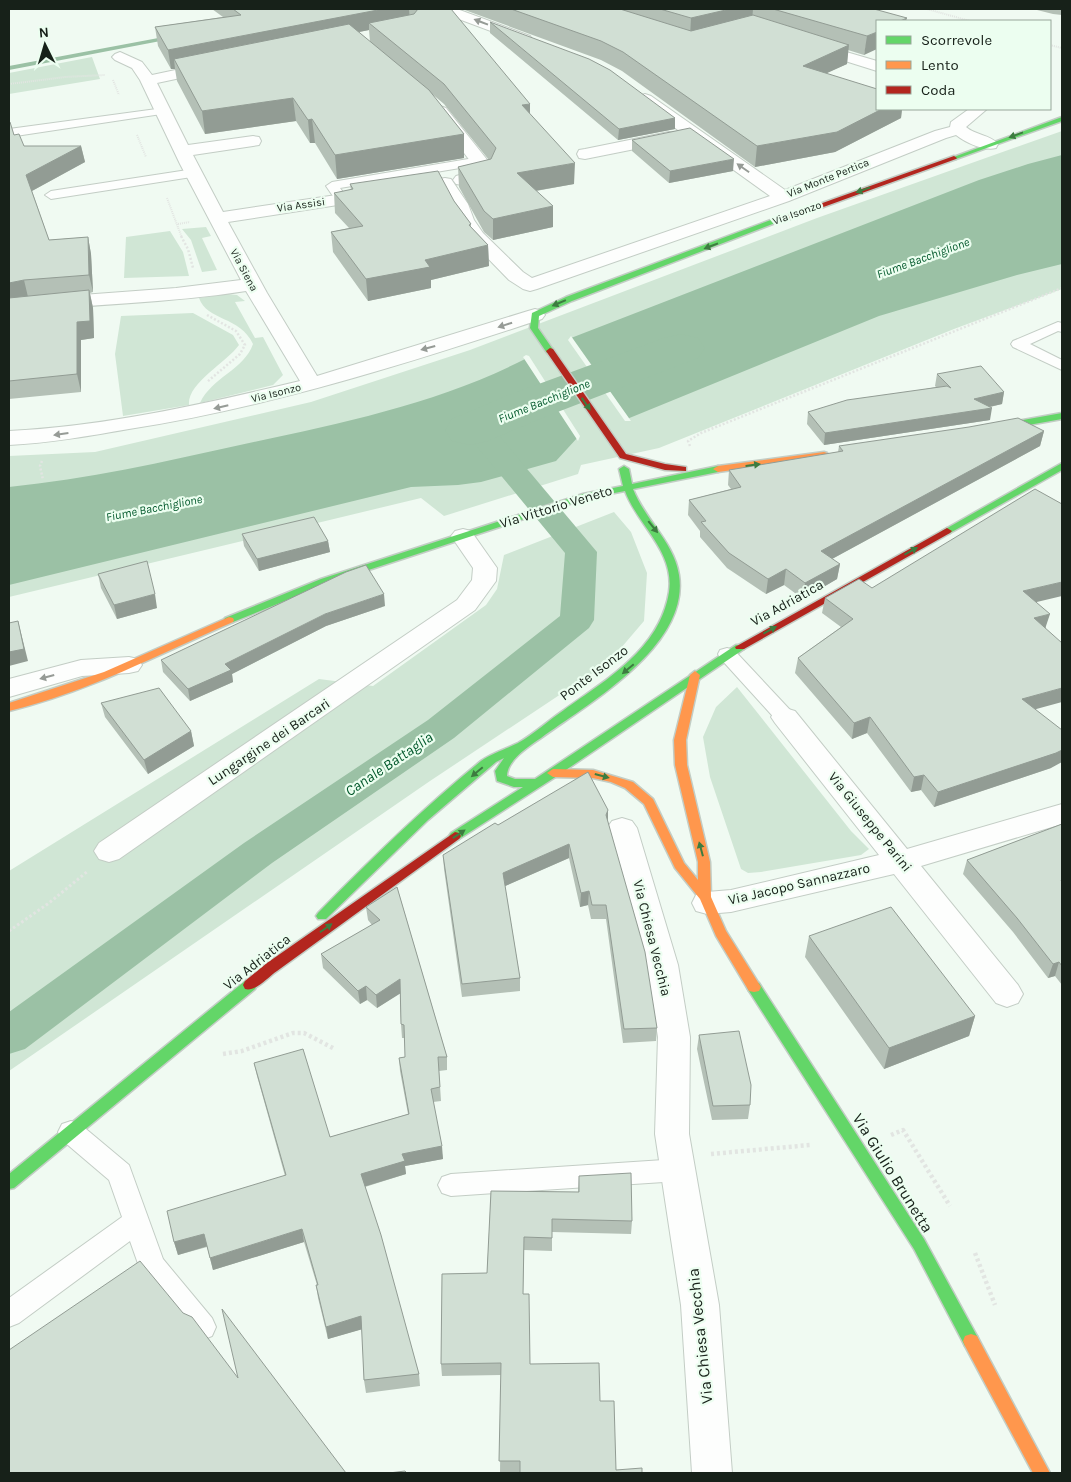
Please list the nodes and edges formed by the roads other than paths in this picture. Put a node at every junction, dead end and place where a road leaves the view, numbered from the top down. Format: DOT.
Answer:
graph roads {
  1 [pos="445,9"];
  2 [pos="796,41"];
  3 [pos="538,44"];
  4 [pos="120,57"];
  5 [pos="223,64"];
  6 [pos="876,66"];
  7 [pos="148,80"];
  8 [pos="629,88"];
  9 [pos="427,99"];
  10 [pos="978,110"];
  11 [pos="164,111"];
  12 [pos="1062,119"];
  13 [pos="958,130"];
  14 [pos="692,132"];
  15 [pos="9,133"];
  16 [pos="253,141"];
  17 [pos="990,144"];
  18 [pos="183,152"];
  19 [pos="585,154"];
  20 [pos="480,161"];
  21 [pos="194,173"];
  22 [pos="445,183"];
  23 [pos="51,195"];
  24 [pos="783,196"];
  25 [pos="342,199"];
  26 [pos="217,218"];
  27 [pos="252,284"];
  28 [pos="9,308"];
  29 [pos="534,318"];
  30 [pos="1062,328"];
  31 [pos="1062,366"];
  32 [pos="312,384"];
  33 [pos="1062,416"];
  34 [pos="975,432"];
  35 [pos="9,438"];
  36 [pos="833,454"];
  37 [pos="626,458"];
  38 [pos="1060,469"];
  39 [pos="702,471"];
  40 [pos="627,486"];
  41 [pos="473,533"];
  42 [pos="727,654"];
  43 [pos="129,665"];
  44 [pos="695,675"];
  45 [pos="9,688"];
  46 [pos="9,707"];
  47 [pos="785,717"];
  48 [pos="518,747"];
  49 [pos="553,773"];
  50 [pos="538,783"];
  51 [pos="1062,814"];
  52 [pos="622,828"];
  53 [pos="109,851"];
  54 [pos="902,861"];
  55 [pos="706,900"];
  56 [pos="272,967"];
  57 [pos="1007,994"];
  58 [pos="71,1132"];
  59 [pos="678,1164"];
  60 [pos="9,1183"];
  61 [pos="451,1186"];
  62 [pos="136,1222"];
  63 [pos="9,1314"];
  64 [pos="202,1327"];
  65 [pos="712,1473"];
  66 [pos="1042,1473"];
  3 -- 1 [label="street, one-way"];
  2 -- 6 [label="street"];
  4 -- 7 [label="street, Via Siena"];
  5 -- 7 [label="street"];
  7 -- 11 [label="street, Via Siena"];
  8 -- 14 [label="street, Via Monte Pertica"];
  9 -- 20 [label="street"];
  10 -- 13 [label="street"];
  11 -- 15 [label="lane"];
  11 -- 18 [label="street, Via Siena"];
  12 -- 17 [label="main road, Via Isonzo, one-way"];
  13 -- 17 [label="street"];
  13 -- 24 [label="street, Via Monte Pertica"];
  14 -- 19 [label="street"];
  24 -- 14 [label="street, Via Monte Pertica, one-way"];
  16 -- 18 [label="street"];
  17 -- 29 [label="main road, Via Isonzo, one-way"];
  18 -- 21 [label="street, Via Siena"];
  20 -- 22 [label="street, Via Assisi"];
  20 -- 25 [label="lane"];
  21 -- 23 [label="lane"];
  21 -- 26 [label="street, Via Siena"];
  22 -- 24 [label="street, Via Isonzo"];
  22 -- 25 [label="street, Via Assisi"];
  25 -- 26 [label="street, Via Assisi"];
  26 -- 27 [label="street, Via Siena"];
  27 -- 28 [label="street"];
  27 -- 32 [label="street, Via Siena"];
  29 -- 32 [label="street, Via Isonzo, one-way"];
  29 -- 37 [label="main road, one-way"];
  30 -- 31 [label="lane"];
  32 -- 35 [label="street, Via Isonzo, one-way"];
  33 -- 34 [label="main road"];
  39 -- 36 [label="main road, Via Vittorio Veneto, one-way"];
  37 -- 39 [label="main road"];
  37 -- 40 [label="main road, Ponte Isonzo"];
  42 -- 38 [label="main road, Via Adriatica, one-way"];
  39 -- 40 [label="main road, Via Vittorio Veneto"];
  40 -- 41 [label="main road, Via Vittorio Veneto"];
  40 -- 48 [label="main road, Ponte Isonzo, one-way"];
  41 -- 43 [label="main road, Via Vittorio Veneto"];
  41 -- 53 [label="street, Lungargine dei Barcari"];
  42 -- 44 [label="main road, Via Adriatica"];
  42 -- 47 [label="lane, Via Giuseppe Parini"];
  43 -- 45 [label="street, Via Vittorio Veneto, one-way"];
  43 -- 46 [label="main road, Via Vittorio Veneto"];
  44 -- 49 [label="main road, Via Adriatica"];
  55 -- 44 [label="main road, Via Giulio Brunetta, one-way"];
  47 -- 54 [label="street, Via Giuseppe Parini"];
  48 -- 50 [label="main road"];
  48 -- 56 [label="main road, Ponte Isonzo, one-way"];
  49 -- 50 [label="main road, Via Adriatica"];
  49 -- 55 [label="main road, Via Giulio Brunetta, one-way"];
  56 -- 50 [label="main road, Via Adriatica, one-way"];
  51 -- 54 [label="street, Via Jacopo Sannazzaro"];
  52 -- 59 [label="street, Via Chiesa Vecchia"];
  54 -- 55 [label="street, Via Jacopo Sannazzaro"];
  54 -- 57 [label="street, Via Giuseppe Parini"];
  55 -- 66 [label="main road, Via Giulio Brunetta"];
  56 -- 58 [label="main road, Via Adriatica"];
  58 -- 60 [label="main road, Via Adriatica"];
  58 -- 62 [label="lane"];
  59 -- 61 [label="lane"];
  59 -- 65 [label="street, Via Chiesa Vecchia"];
  62 -- 63 [label="lane"];
  62 -- 64 [label="lane"];
}
